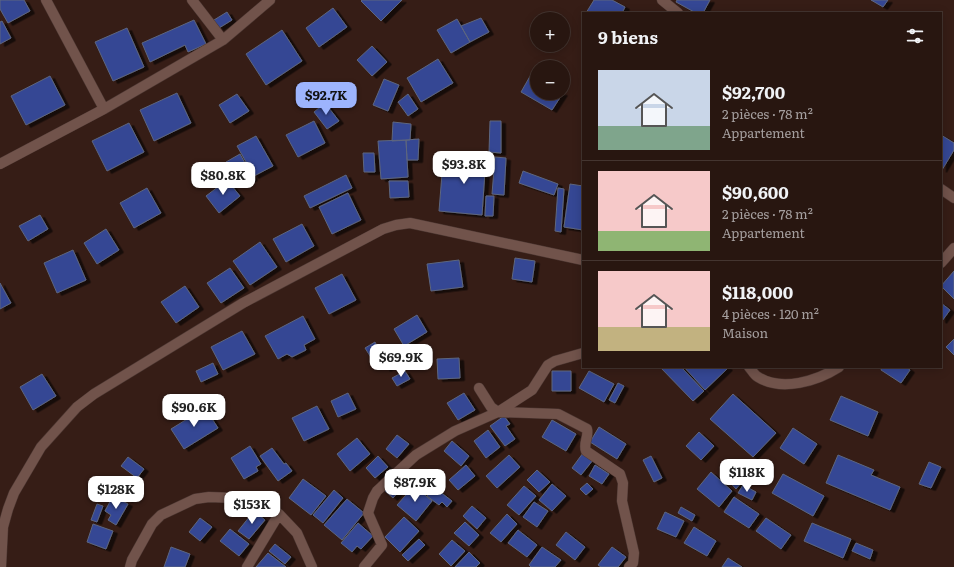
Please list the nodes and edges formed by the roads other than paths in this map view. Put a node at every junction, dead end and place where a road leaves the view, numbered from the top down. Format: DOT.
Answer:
graph roads {
  1 [pos="46,0"];
  2 [pos="192,0"];
  3 [pos="270,0"];
  4 [pos="662,0"];
  5 [pos="677,12"];
  6 [pos="223,40"];
  7 [pos="104,109"];
  8 [pos="0,164"];
  9 [pos="942,190"];
  10 [pos="954,198"];
  11 [pos="954,248"];
  12 [pos="582,260"];
  13 [pos="942,262"];
  14 [pos="582,353"];
  15 [pos="750,368"];
  16 [pos="837,368"];
  17 [pos="479,388"];
  18 [pos="498,412"];
  19 [pos="279,514"];
  20 [pos="1,567"];
  21 [pos="130,567"];
  22 [pos="247,567"];
  23 [pos="312,567"];
  24 [pos="364,567"];
  25 [pos="630,567"];
  1 -- 7 [label="street"];
  2 -- 6 [label="street"];
  3 -- 6 [label="street"];
  4 -- 5 [label="street"];
  6 -- 7 [label="street"];
  7 -- 8 [label="street"];
  9 -- 10 [label="street"];
  11 -- 13 [label="street"];
  12 -- 20 [label="street"];
  14 -- 18 [label="street"];
  15 -- 16 [label="street"];
  17 -- 18 [label="street"];
  18 -- 24 [label="street"];
  18 -- 25 [label="street"];
  19 -- 21 [label="street"];
  19 -- 22 [label="street"];
  19 -- 23 [label="street"];
}
